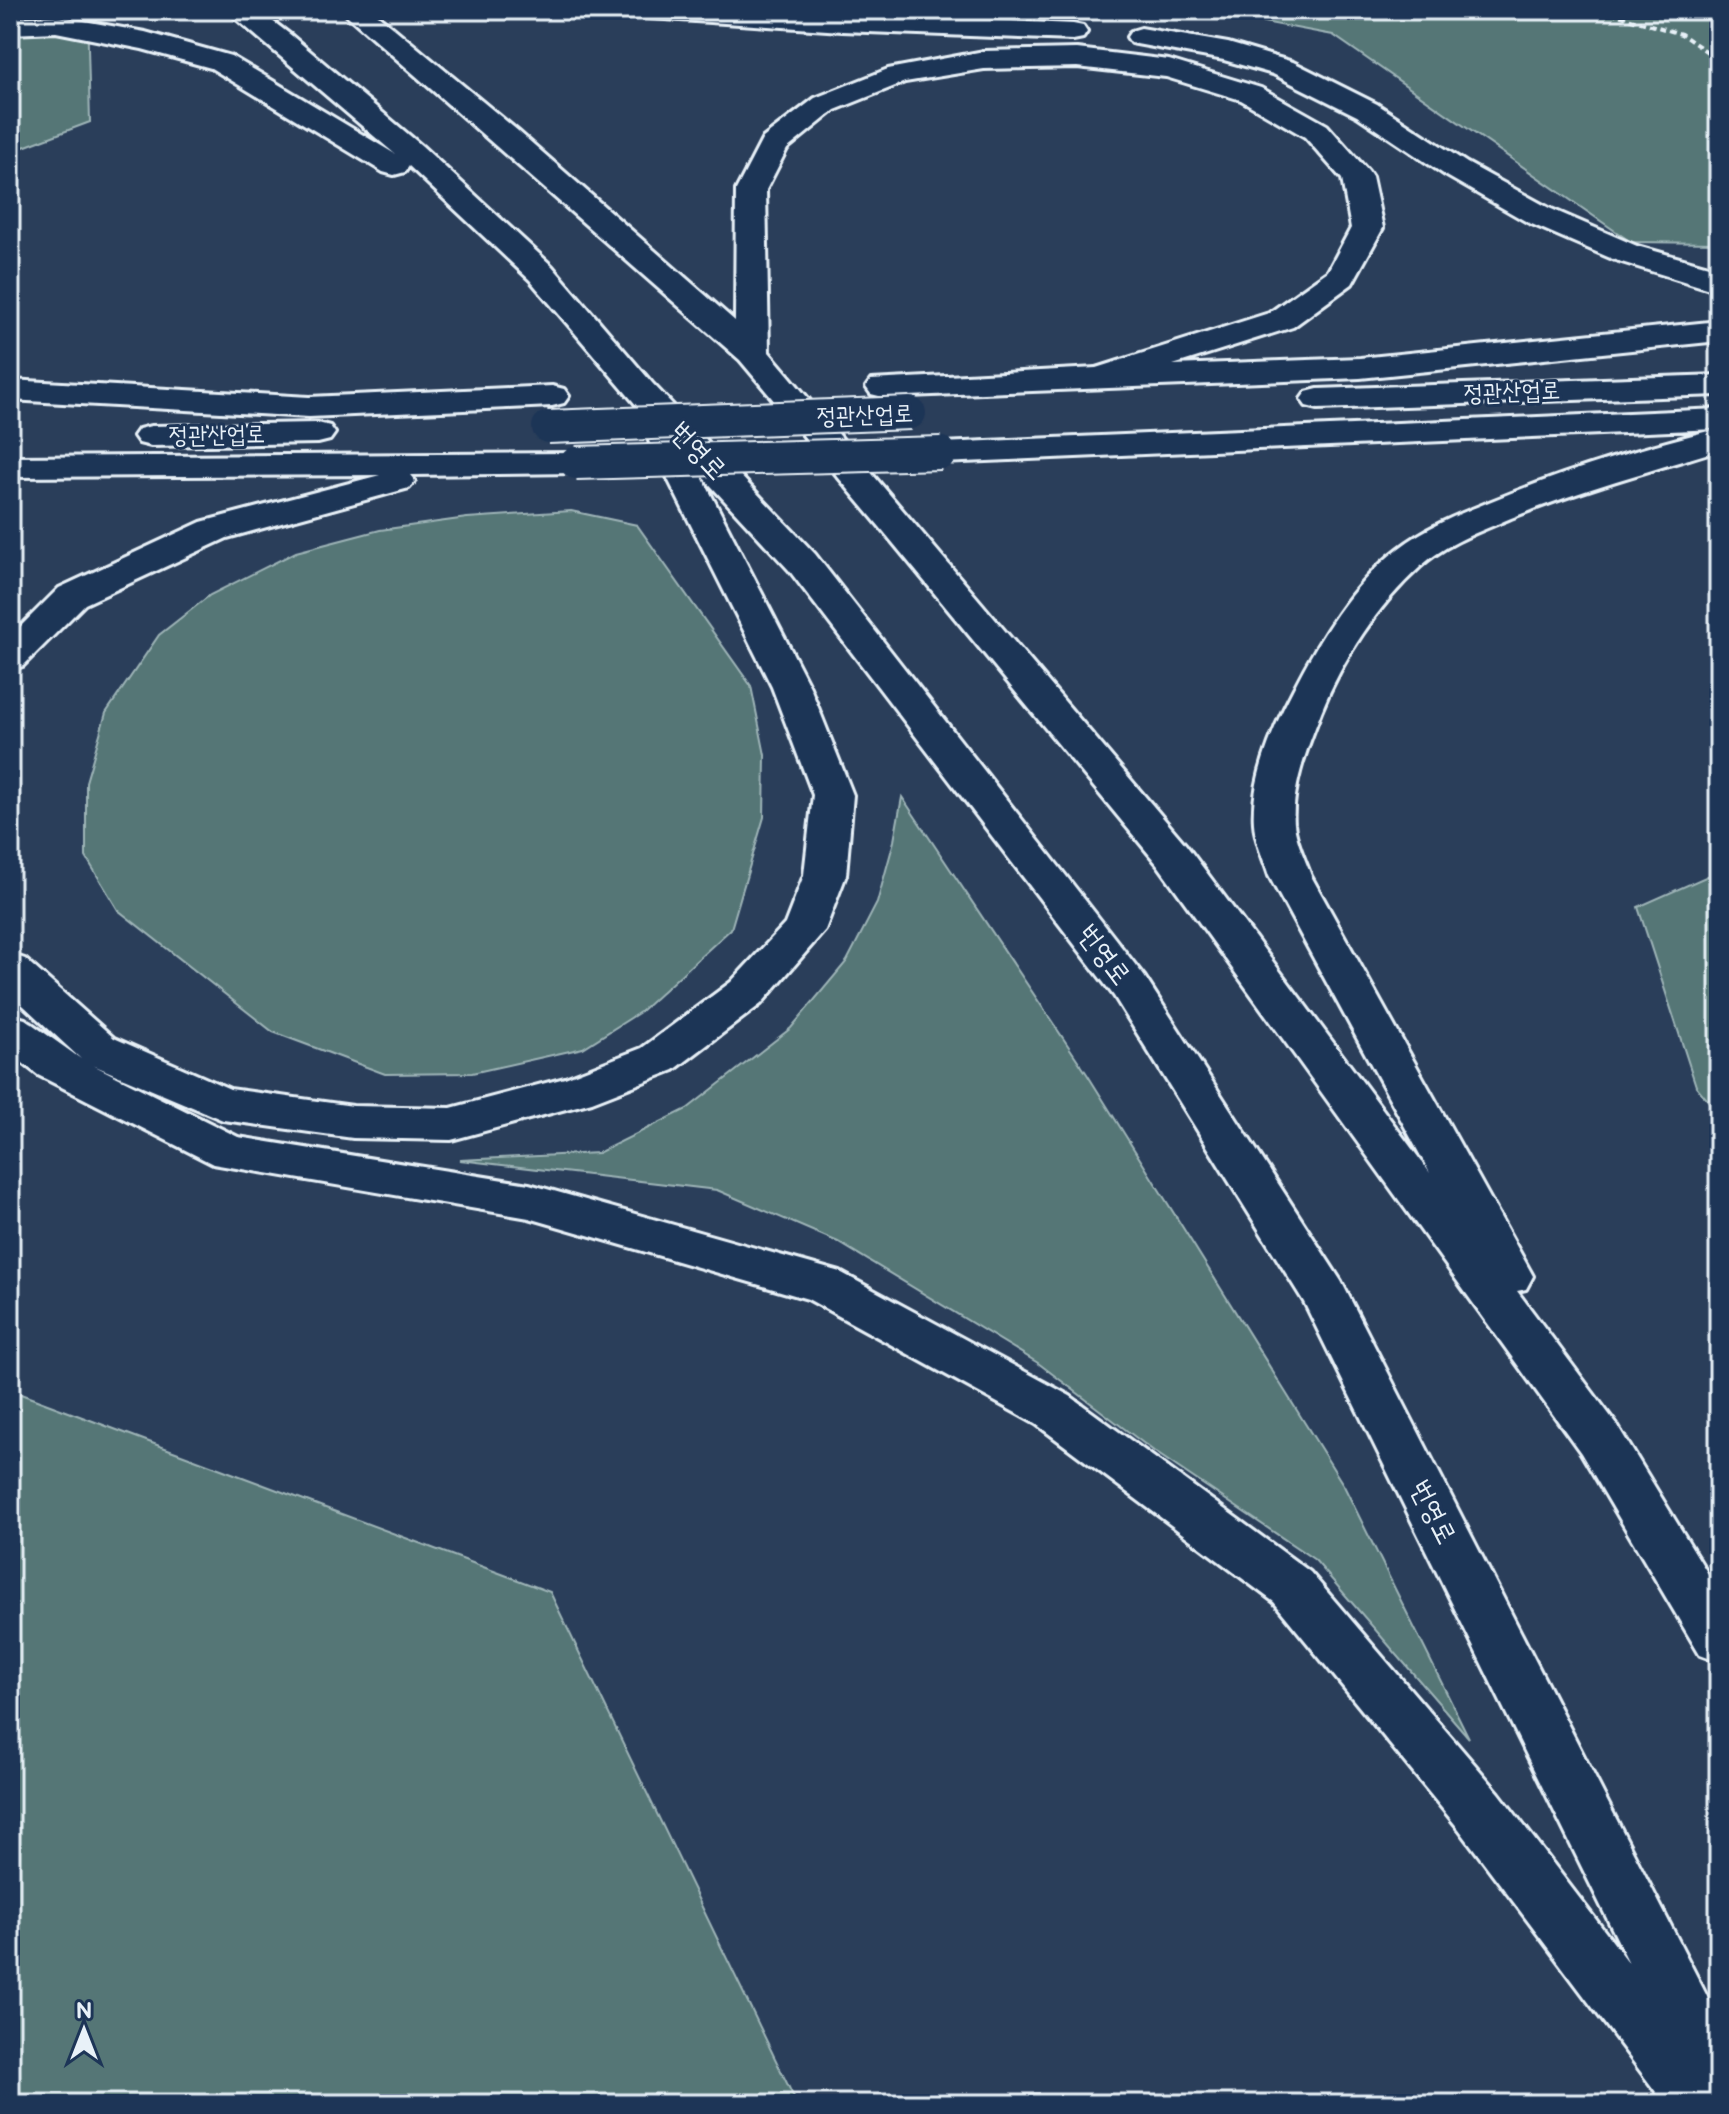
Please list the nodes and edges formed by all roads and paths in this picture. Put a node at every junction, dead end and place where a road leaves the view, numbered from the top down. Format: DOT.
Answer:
graph roads {
  1 [pos="240,10"];
  2 [pos="355,10"];
  3 [pos="650,10"];
  4 [pos="1601,10"];
  5 [pos="10,26"];
  6 [pos="1719,60"];
  7 [pos="481,217"];
  8 [pos="1719,282"];
  9 [pos="1719,331"];
  10 [pos="752,353"];
  11 [pos="1100,378"];
  12 [pos="1719,385"];
  13 [pos="10,390"];
  14 [pos="640,390"];
  15 [pos="309,407"];
  16 [pos="550,411"];
  17 [pos="10,413"];
  18 [pos="1719,419"];
  19 [pos="10,437"];
  20 [pos="1719,439"];
  21 [pos="467,463"];
  22 [pos="10,467"];
  23 [pos="10,658"];
  24 [pos="10,969"];
  25 [pos="10,1030"];
  26 [pos="1599,1439"];
  27 [pos="1719,1639"];
  28 [pos="1719,2082"];
  29 [pos="1701,2104"];
  1 -- 7 [label="highway, 번영로"];
  2 -- 10 [label="highway"];
  3 -- 8 [label="highway"];
  4 -- 6 [label="path"];
  5 -- 7 [label="highway"];
  7 -- 14 [label="highway, 번영로"];
  9 -- 11 [label="highway"];
  10 -- 11 [label="highway"];
  10 -- 26 [label="highway"];
  11 -- 16 [label="highway"];
  12 -- 16 [label="highway, 정관산업로, bridge"];
  13 -- 15 [label="highway"];
  14 -- 24 [label="highway"];
  14 -- 28 [label="highway, 번영로"];
  15 -- 16 [label="highway"];
  15 -- 17 [label="highway"];
  16 -- 19 [label="highway, 정관산업로"];
  18 -- 21 [label="highway, 정관산업로, bridge"];
  20 -- 26 [label="highway"];
  21 -- 22 [label="highway, 정관산업로"];
  21 -- 23 [label="highway"];
  25 -- 29 [label="highway"];
  26 -- 27 [label="highway"];
}
